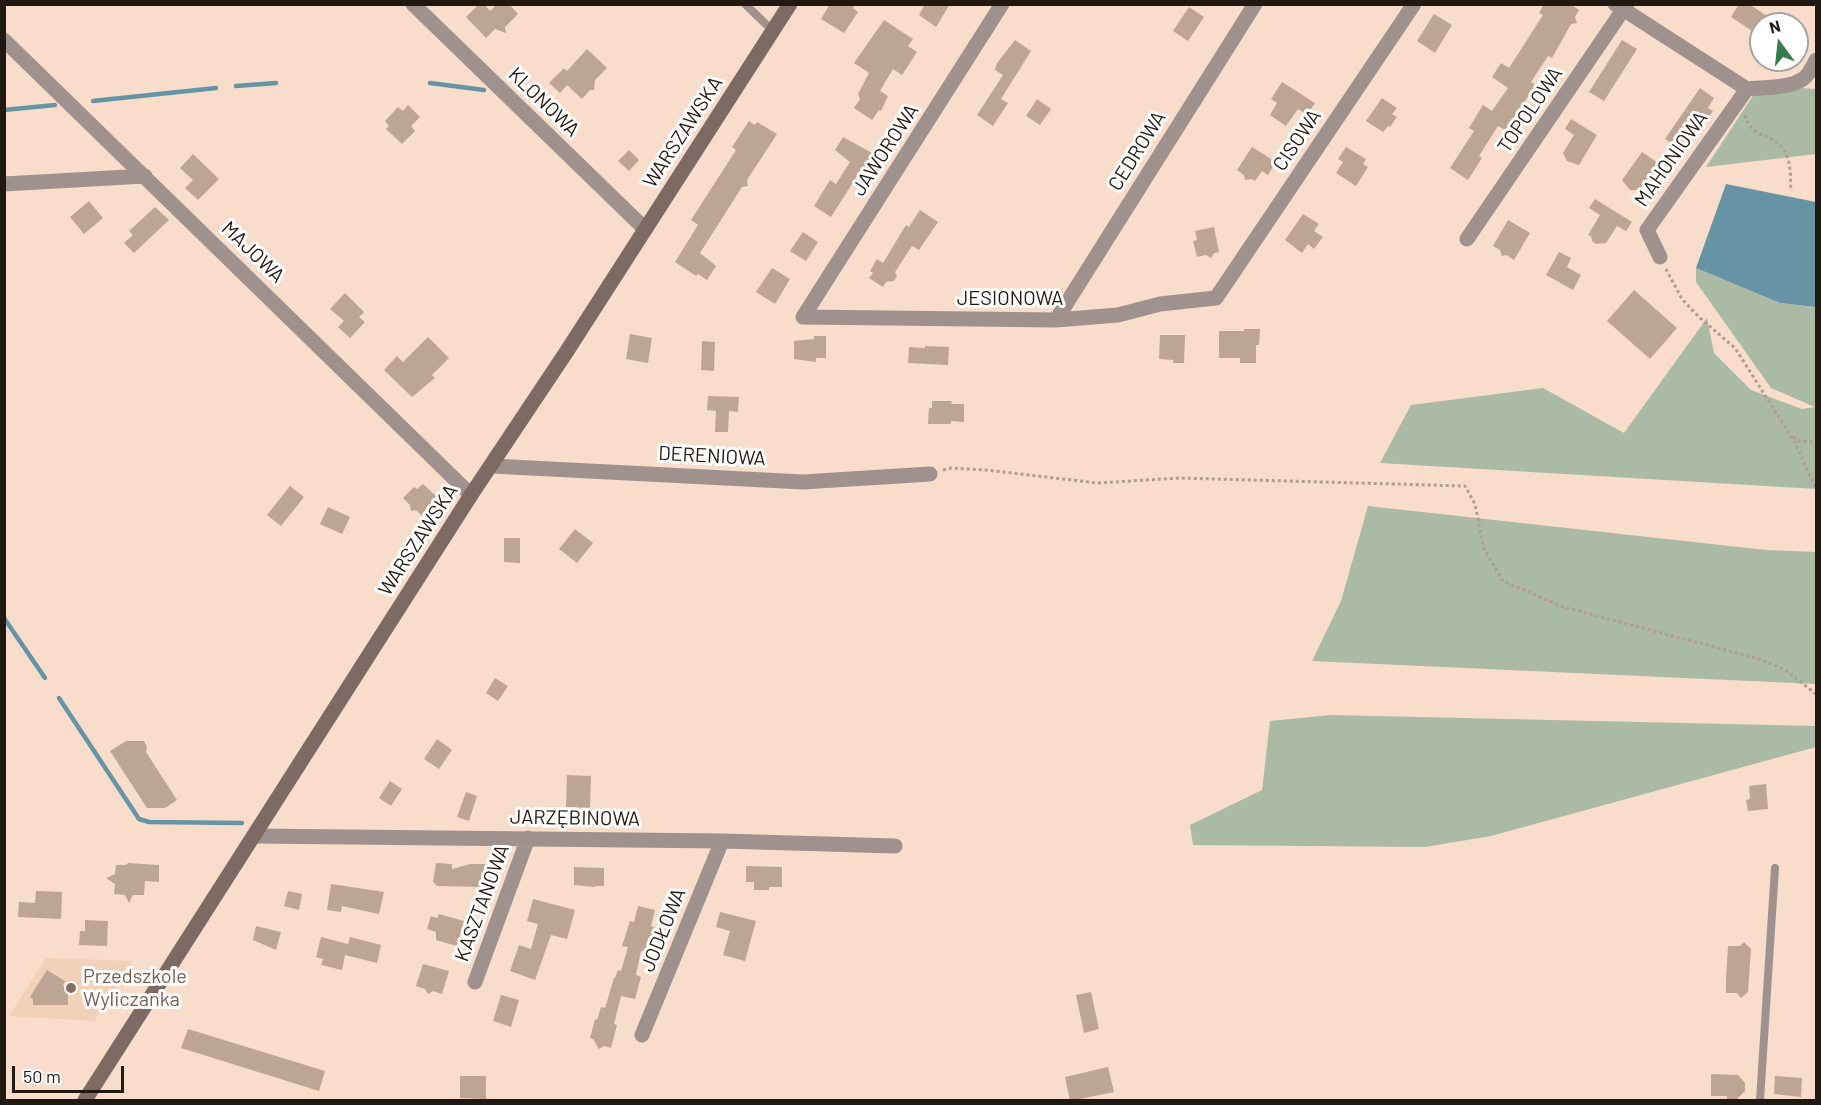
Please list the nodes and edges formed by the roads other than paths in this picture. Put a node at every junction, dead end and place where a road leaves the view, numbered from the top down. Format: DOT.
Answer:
graph roads {
  1 [pos="413,4"];
  2 [pos="746,4"];
  3 [pos="790,4"];
  4 [pos="1002,4"];
  5 [pos="1255,4"];
  6 [pos="1414,4"];
  7 [pos="1622,6"];
  8 [pos="773,32"];
  9 [pos="4,40"];
  10 [pos="1816,60"];
  11 [pos="1744,94"];
  12 [pos="145,176"];
  13 [pos="4,184"];
  14 [pos="645,230"];
  15 [pos="1467,239"];
  16 [pos="1660,257"];
  17 [pos="1216,298"];
  18 [pos="803,317"];
  19 [pos="1056,320"];
  20 [pos="492,466"];
  21 [pos="930,474"];
  22 [pos="471,495"];
  23 [pos="255,836"];
  24 [pos="528,838"];
  25 [pos="722,841"];
  26 [pos="895,846"];
  27 [pos="1774,868"];
  28 [pos="475,982"];
  29 [pos="642,1035"];
  30 [pos="85,1101"];
  31 [pos="1760,1101"];
  1 -- 14 [label="street, KLONOWA"];
  2 -- 8 [label="lane"];
  3 -- 8 [label="street, WARSZAWSKA"];
  4 -- 18 [label="street, JAWOROWA"];
  5 -- 19 [label="street, CEDROWA"];
  6 -- 17 [label="street, CISOWA"];
  7 -- 11 [label="street"];
  7 -- 15 [label="street, TOPOLOWA"];
  8 -- 14 [label="street, WARSZAWSKA"];
  9 -- 12 [label="street, MAJOWA"];
  10 -- 11 [label="street"];
  11 -- 16 [label="street, MAHONIOWA"];
  12 -- 13 [label="street"];
  12 -- 22 [label="street, MAJOWA"];
  14 -- 20 [label="street, WARSZAWSKA"];
  17 -- 19 [label="street, JESIONOWA"];
  18 -- 19 [label="street, JESIONOWA"];
  20 -- 21 [label="street, DERENIOWA"];
  20 -- 22 [label="street, WARSZAWSKA"];
  22 -- 23 [label="street, WARSZAWSKA"];
  23 -- 24 [label="street, JARZĘBINOWA"];
  23 -- 30 [label="street, WARSZAWSKA"];
  24 -- 25 [label="street, JARZĘBINOWA"];
  24 -- 28 [label="street, KASZTANOWA"];
  25 -- 26 [label="street, JARZĘBINOWA"];
  25 -- 29 [label="street, JODŁOWA"];
  27 -- 31 [label="lane"];
}
